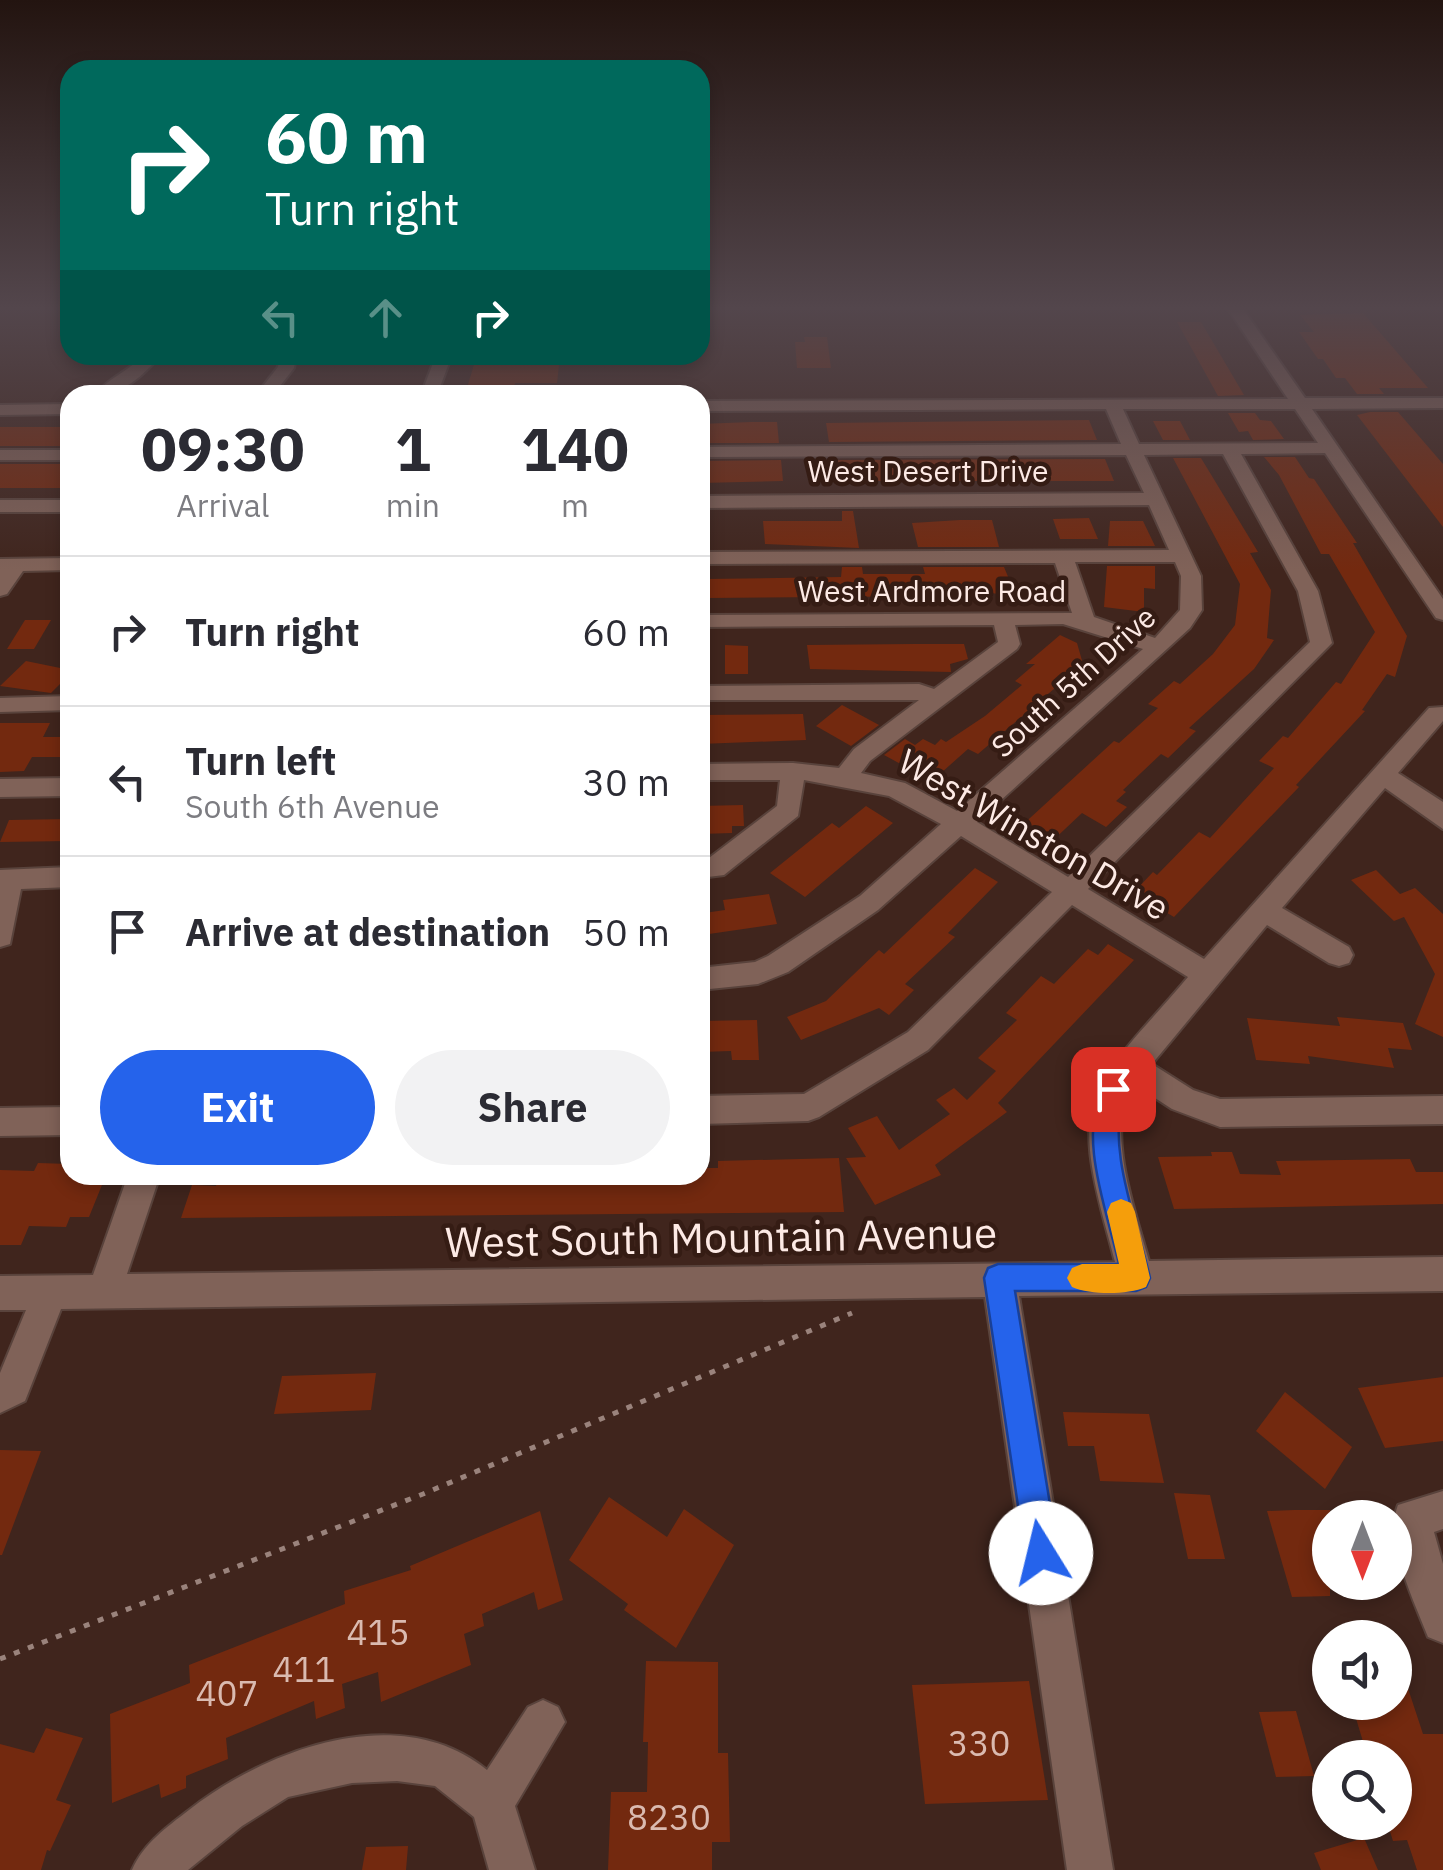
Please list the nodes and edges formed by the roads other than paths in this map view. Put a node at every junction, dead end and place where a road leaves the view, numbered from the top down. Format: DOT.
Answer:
graph roads {
  1 [pos="1295,396"];
  2 [pos="1300,403"];
  3 [pos="1112,404"];
  4 [pos="710,406"];
  5 [pos="1432,408"];
  6 [pos="60,409"];
  7 [pos="0,410"];
  8 [pos="1229,448"];
  9 [pos="1330,448"];
  10 [pos="1133,449"];
  11 [pos="710,452"];
  12 [pos="0,455"];
  13 [pos="60,455"];
  14 [pos="1156,498"];
  15 [pos="710,502"];
  16 [pos="0,506"];
  17 [pos="60,506"];
  18 [pos="1062,555"];
  19 [pos="1183,556"];
  20 [pos="710,558"];
  21 [pos="60,564"];
  22 [pos="8,565"];
  23 [pos="1433,584"];
  24 [pos="0,590"];
  25 [pos="1443,614"];
  26 [pos="1002,618"];
  27 [pos="710,621"];
  28 [pos="1085,621"];
  29 [pos="1159,648"];
  30 [pos="710,693"];
  31 [pos="934,699"];
  32 [pos="60,703"];
  33 [pos="0,705"];
  34 [pos="1437,713"];
  35 [pos="792,771"];
  36 [pos="710,772"];
  37 [pos="1382,775"];
  38 [pos="846,776"];
  39 [pos="60,786"];
  40 [pos="0,788"];
  41 [pos="1443,820"];
  42 [pos="958,822"];
  43 [pos="710,868"];
  44 [pos="60,877"];
  45 [pos="5,879"];
  46 [pos="1071,891"];
  47 [pos="1264,910"];
  48 [pos="0,936"];
  49 [pos="1339,955"];
  50 [pos="1207,975"];
  51 [pos="710,979"];
  52 [pos="1130,1066"];
  53 [pos="710,1110"];
  54 [pos="1443,1110"];
  55 [pos="60,1121"];
  56 [pos="0,1122"];
  57 [pos="141,1185"];
  58 [pos="1443,1274"];
  59 [pos="998,1278"];
  60 [pos="1136,1278"];
  61 [pos="104,1292"];
  62 [pos="0,1293"];
  63 [pos="50,1293"];
  64 [pos="0,1396"];
  65 [pos="1428,1515"];
  66 [pos="1443,1622"];
  67 [pos="542,1722"];
  68 [pos="492,1803"];
  69 [pos="157,1868"];
  70 [pos="512,1870"];
  71 [pos="1090,1870"];
  1 -- 2 [label="street"];
  2 -- 3 [label="street"];
  2 -- 5 [label="street"];
  2 -- 9 [label="street"];
  3 -- 4 [label="street"];
  3 -- 10 [label="street, South 5th Drive"];
  6 -- 7 [label="street"];
  8 -- 9 [label="street"];
  8 -- 10 [label="street"];
  8 -- 46 [label="street"];
  9 -- 23 [label="street"];
  10 -- 11 [label="street"];
  10 -- 14 [label="street, South 5th Drive"];
  12 -- 13 [label="street"];
  14 -- 15 [label="street, West Desert Drive"];
  14 -- 19 [label="street, South 5th Drive"];
  16 -- 17 [label="street"];
  18 -- 19 [label="street"];
  18 -- 20 [label="street"];
  18 -- 28 [label="street"];
  19 -- 29 [label="street, South 5th Drive"];
  21 -- 22 [label="street"];
  22 -- 24 [label="street"];
  23 -- 25 [label="street"];
  26 -- 27 [label="street, West Ardmore Road"];
  26 -- 28 [label="street, West Ardmore Road"];
  26 -- 31 [label="street"];
  28 -- 29 [label="street, West Ardmore Road"];
  29 -- 42 [label="street, South 5th Drive"];
  30 -- 31 [label="street"];
  31 -- 38 [label="street"];
  32 -- 33 [label="street"];
  34 -- 37 [label="street"];
  35 -- 36 [label="street, West Winston Drive"];
  35 -- 38 [label="street, West Winston Drive"];
  35 -- 43 [label="street"];
  37 -- 41 [label="street"];
  37 -- 47 [label="street"];
  38 -- 42 [label="street, West Winston Drive"];
  39 -- 40 [label="street"];
  42 -- 46 [label="street, West Winston Drive"];
  42 -- 51 [label="street, South 5th Drive"];
  44 -- 45 [label="street"];
  45 -- 48 [label="street"];
  46 -- 50 [label="street, West Winston Drive"];
  46 -- 53 [label="street"];
  47 -- 49 [label="street"];
  47 -- 50 [label="street"];
  50 -- 52 [label="street"];
  52 -- 54 [label="street"];
  52 -- 60 [label="street"];
  55 -- 56 [label="street"];
  57 -- 61 [label="street"];
  58 -- 60 [label="street, West South Mountain Avenue"];
  59 -- 60 [label="street, West South Mountain Avenue"];
  59 -- 61 [label="street, West South Mountain Avenue"];
  59 -- 71 [label="street"];
  61 -- 63 [label="street, West South Mountain Avenue"];
  62 -- 63 [label="street, West South Mountain Avenue"];
  63 -- 64 [label="street"];
  65 -- 66 [label="street"];
  67 -- 68 [label="street"];
  68 -- 69 [label="street"];
  68 -- 70 [label="street"];
}
